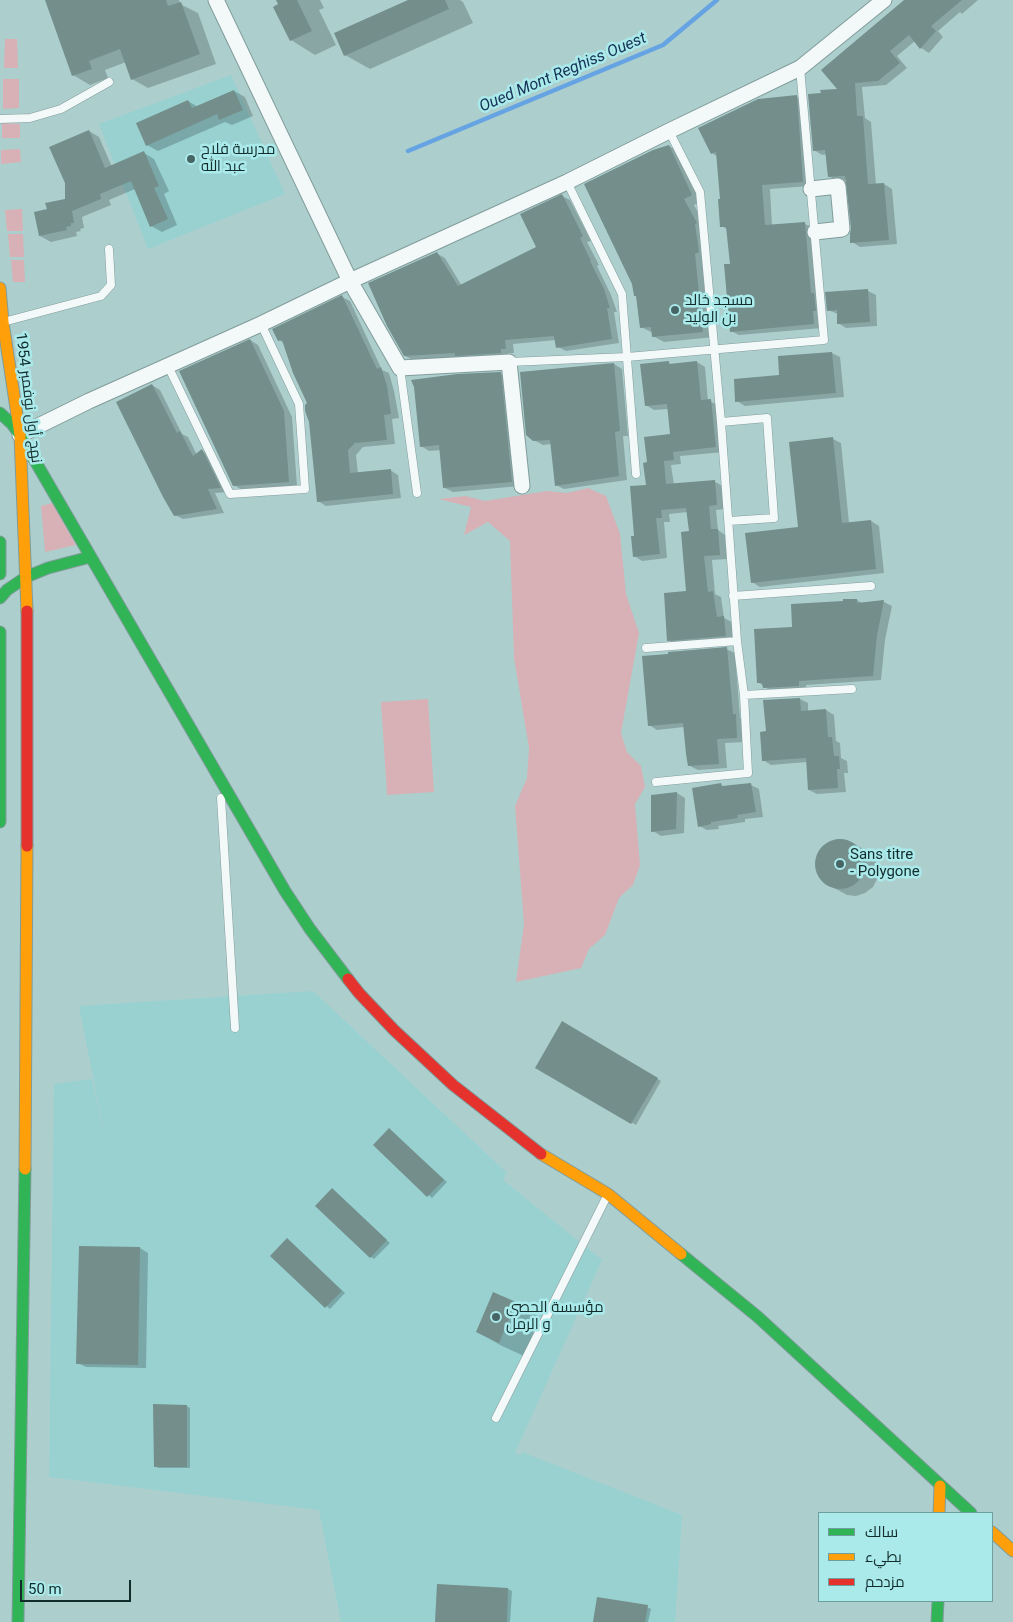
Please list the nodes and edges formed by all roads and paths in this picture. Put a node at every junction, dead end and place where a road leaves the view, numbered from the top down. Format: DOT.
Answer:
graph roads {
  1 [pos="216,0"];
  2 [pos="884,0"];
  3 [pos="800,68"];
  4 [pos="109,82"];
  5 [pos="0,119"];
  6 [pos="669,131"];
  7 [pos="567,182"];
  8 [pos="811,189"];
  9 [pos="815,232"];
  10 [pos="109,250"];
  11 [pos="350,281"];
  12 [pos="0,288"];
  13 [pos="3,322"];
  14 [pos="260,324"];
  15 [pos="715,349"];
  16 [pos="627,357"];
  17 [pos="509,362"];
  18 [pos="168,366"];
  19 [pos="400,368"];
  20 [pos="0,413"];
  21 [pos="721,422"];
  22 [pos="20,435"];
  23 [pos="636,474"];
  24 [pos="522,486"];
  25 [pos="417,493"];
  26 [pos="729,521"];
  27 [pos="0,542"];
  28 [pos="90,557"];
  29 [pos="70,563"];
  30 [pos="0,574"];
  31 [pos="26,577"];
  32 [pos="52,579"];
  33 [pos="871,586"];
  34 [pos="734,596"];
  35 [pos="0,598"];
  36 [pos="36,598"];
  37 [pos="27,612"];
  38 [pos="0,632"];
  39 [pos="737,640"];
  40 [pos="646,648"];
  41 [pos="852,689"];
  42 [pos="744,695"];
  43 [pos="656,782"];
  44 [pos="220,783"];
  45 [pos="0,822"];
  46 [pos="235,1028"];
  47 [pos="608,1194"];
  48 [pos="496,1418"];
  49 [pos="940,1486"];
  50 [pos="939,1512"];
  51 [pos="970,1512"];
  52 [pos="993,1533"];
  53 [pos="1013,1550"];
  54 [pos="938,1602"];
  55 [pos="18,1622"];
  56 [pos="938,1622"];
  1 -- 11 [label="street"];
  2 -- 3 [label="street"];
  3 -- 6 [label="street"];
  3 -- 8 [label="lane"];
  4 -- 5 [label="lane"];
  6 -- 7 [label="street"];
  6 -- 15 [label="lane"];
  7 -- 11 [label="street"];
  7 -- 16 [label="lane"];
  8 -- 9 [label="lane"];
  8 -- 9 [label="street"];
  9 -- 15 [label="lane"];
  10 -- 13 [label="lane"];
  11 -- 14 [label="street"];
  11 -- 19 [label="street"];
  12 -- 13 [label="main road, نهج أول نوفمبر 1954"];
  13 -- 22 [label="main road, نهج أول نوفمبر 1954"];
  14 -- 18 [label="street"];
  14 -- 18 [label="lane"];
  15 -- 16 [label="lane"];
  15 -- 21 [label="lane"];
  16 -- 17 [label="lane"];
  16 -- 23 [label="lane"];
  17 -- 19 [label="street"];
  17 -- 24 [label="street"];
  18 -- 22 [label="street"];
  19 -- 25 [label="lane"];
  20 -- 22 [label="main road"];
  21 -- 26 [label="lane"];
  21 -- 26 [label="lane"];
  22 -- 28 [label="main road"];
  22 -- 31 [label="main road, نهج أول نوفمبر 1954"];
  26 -- 34 [label="lane"];
  27 -- 30 [label="main road"];
  28 -- 29 [label="main road"];
  28 -- 44 [label="main road"];
  29 -- 31 [label="main road"];
  29 -- 32 [label="main road"];
  31 -- 35 [label="main road"];
  31 -- 37 [label="main road, نهج أول نوفمبر 1954"];
  33 -- 34 [label="lane"];
  34 -- 39 [label="lane"];
  36 -- 37 [label="main road"];
  37 -- 55 [label="main road, نهج أول نوفمبر 1954"];
  38 -- 45 [label="main road"];
  39 -- 40 [label="lane"];
  39 -- 42 [label="lane"];
  41 -- 42 [label="lane"];
  42 -- 43 [label="lane"];
  44 -- 46 [label="lane"];
  44 -- 47 [label="main road"];
  47 -- 48 [label="lane"];
  47 -- 49 [label="main road"];
  49 -- 50 [label="main road"];
  49 -- 51 [label="main road"];
  52 -- 53 [label="main road"];
  54 -- 56 [label="main road"];
}
